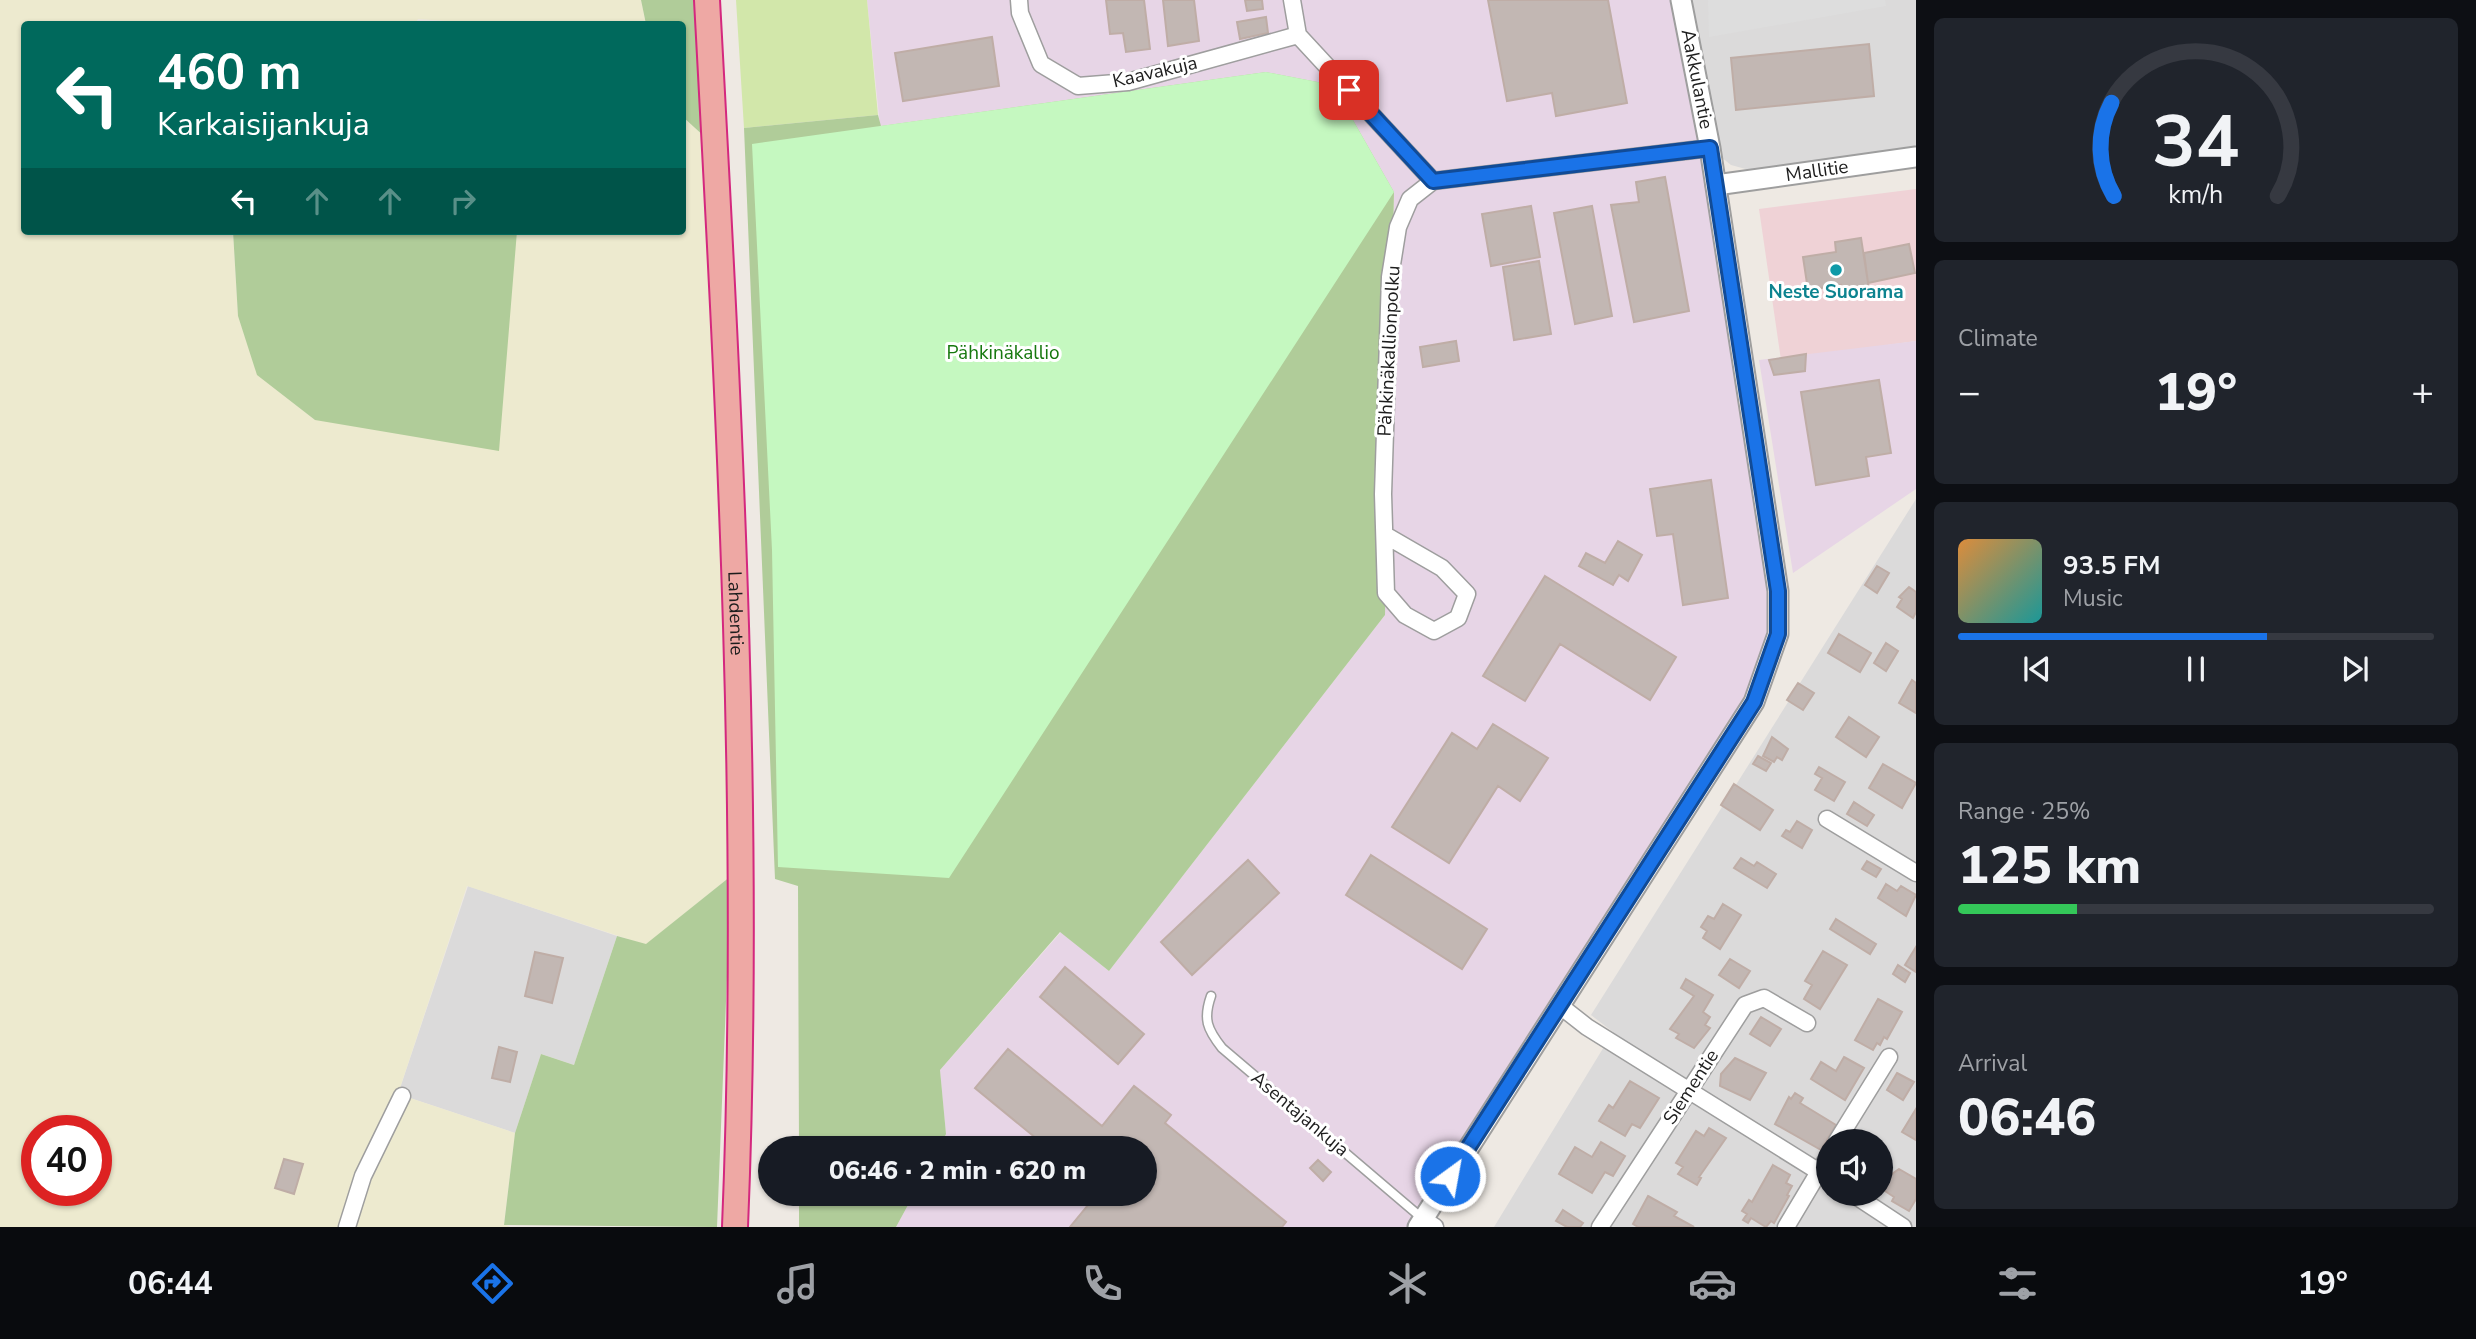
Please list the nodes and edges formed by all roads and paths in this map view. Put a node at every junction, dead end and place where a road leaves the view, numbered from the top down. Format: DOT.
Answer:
graph roads {
  1 [pos="707,0"];
  2 [pos="1019,0"];
  3 [pos="1292,0"];
  4 [pos="1681,0"];
  5 [pos="1298,36"];
  6 [pos="1710,148"];
  7 [pos="1916,157"];
  8 [pos="1433,181"];
  9 [pos="1716,184"];
  10 [pos="1385,535"];
  11 [pos="1827,819"];
  12 [pos="1916,873"];
  13 [pos="1211,996"];
  14 [pos="1559,1005"];
  15 [pos="1807,1023"];
  16 [pos="1889,1056"];
  17 [pos="1689,1090"];
  18 [pos="402,1096"];
  19 [pos="1844,1129"];
  20 [pos="1816,1169"];
  21 [pos="1816,1185"];
  22 [pos="1871,1206"];
  23 [pos="1425,1224"];
  24 [pos="347,1227"];
  25 [pos="736,1227"];
  26 [pos="1600,1227"];
  27 [pos="1786,1227"];
  28 [pos="1903,1227"];
  1 -- 25 [label="highway, Lahdentie"];
  2 -- 5 [label="street, Kaavakuja"];
  3 -- 5 [label="street"];
  4 -- 6 [label="street, Aakkulantie"];
  5 -- 8 [label="street"];
  6 -- 8 [label="street"];
  6 -- 9 [label="street, Aakkulantie"];
  7 -- 9 [label="street, Mallitie"];
  8 -- 10 [label="street, Pähkinäkallionpolku"];
  9 -- 14 [label="street, Aakkulantie"];
  10 -- 10 [label="street, Pähkinäkallionpolku"];
  11 -- 12 [label="street"];
  13 -- 23 [label="lane, Asentajankuja"];
  14 -- 17 [label="street"];
  14 -- 23 [label="street, Aakkulantie"];
  15 -- 17 [label="street, Siementie"];
  16 -- 19 [label="street"];
  17 -- 20 [label="street"];
  17 -- 26 [label="street, Siementie"];
  18 -- 24 [label="street"];
  21 -- 27 [label="street"];
  22 -- 28 [label="street"];
}
